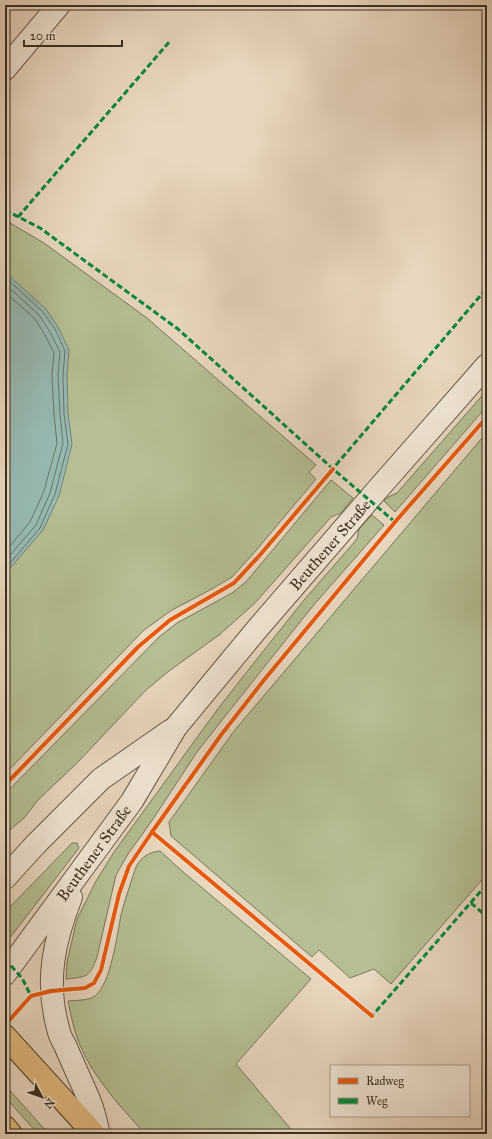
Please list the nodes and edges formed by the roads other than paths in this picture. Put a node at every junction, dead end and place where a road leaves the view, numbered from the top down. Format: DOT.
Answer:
graph roads {
  1 [pos="59,5"];
  2 [pos="5,68"];
  3 [pos="487,365"];
  4 [pos="176,726"];
  5 [pos="35,845"];
  6 [pos="5,853"];
  7 [pos="81,871"];
  8 [pos="5,878"];
  9 [pos="5,974"];
  10 [pos="5,1036"];
  11 [pos="5,1127"];
  12 [pos="11,1134"];
  13 [pos="94,1134"];
  14 [pos="99,1134"];
  1 -- 2 [label="street"];
  3 -- 4 [label="street, Beuthener Straße"];
  4 -- 5 [label="street, Beuthener Straße"];
  4 -- 7 [label="street, Beuthener Straße"];
  5 -- 6 [label="street"];
  5 -- 8 [label="street, Beuthener Straße"];
  7 -- 9 [label="street, Beuthener Straße"];
  7 -- 14 [label="street"];
  10 -- 13 [label="main road"];
  11 -- 12 [label="main road"];
}
